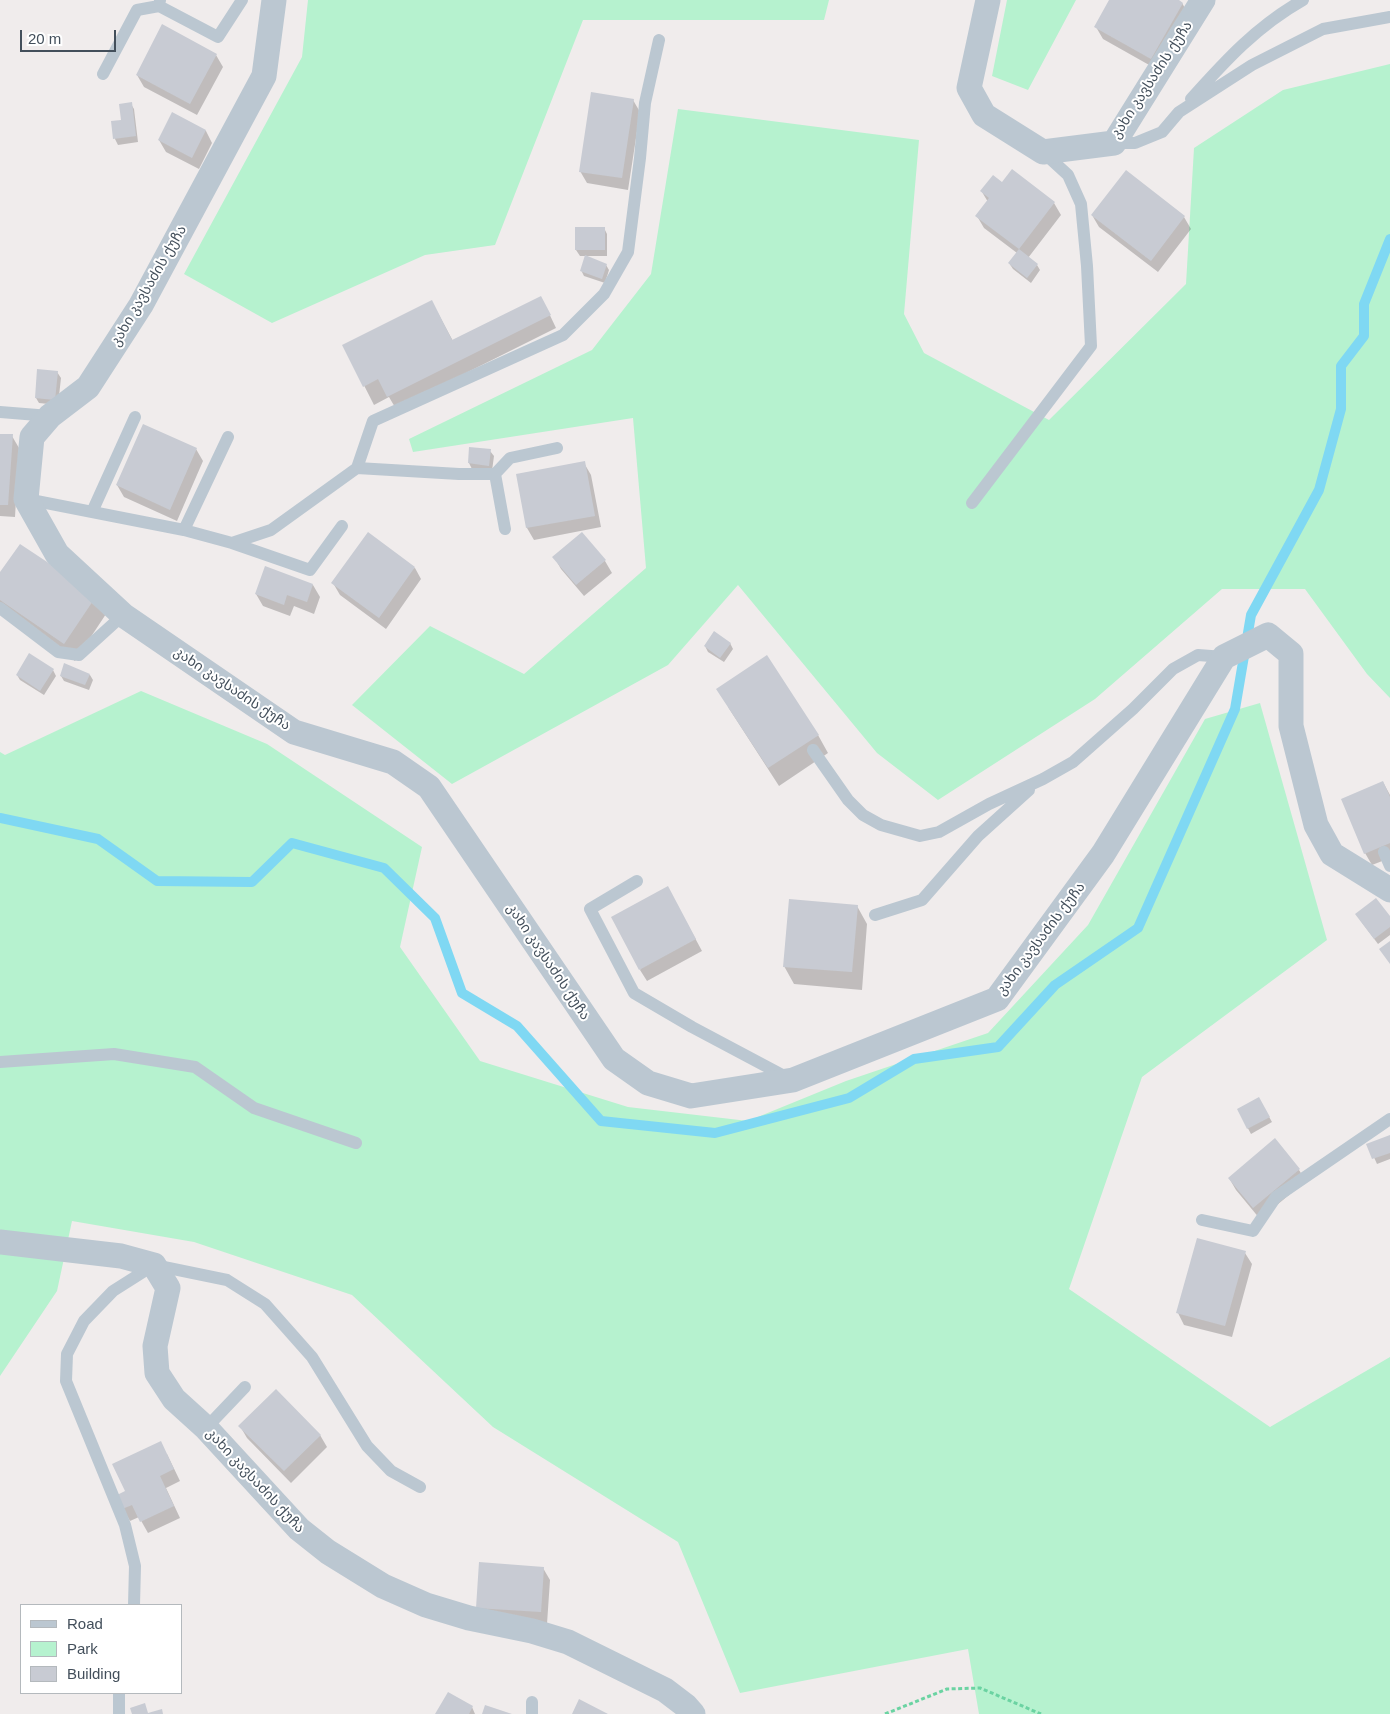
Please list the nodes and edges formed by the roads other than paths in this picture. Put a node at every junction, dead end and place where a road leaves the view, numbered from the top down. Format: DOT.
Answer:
graph roads {
  1 [pos="242,0"];
  2 [pos="274,0"];
  3 [pos="988,0"];
  4 [pos="1203,0"];
  5 [pos="1303,0"];
  6 [pos="160,3"];
  7 [pos="1390,17"];
  8 [pos="658,40"];
  9 [pos="103,74"];
  10 [pos="1179,112"];
  11 [pos="1114,143"];
  12 [pos="1043,152"];
  13 [pos="0,412"];
  14 [pos="50,416"];
  15 [pos="134,418"];
  16 [pos="228,437"];
  17 [pos="557,448"];
  18 [pos="357,468"];
  19 [pos="495,474"];
  20 [pos="26,498"];
  21 [pos="972,503"];
  22 [pos="92,512"];
  23 [pos="342,526"];
  24 [pos="505,529"];
  25 [pos="184,530"];
  26 [pos="232,544"];
  27 [pos="0,608"];
  28 [pos="123,615"];
  29 [pos="1224,657"];
  30 [pos="813,750"];
  31 [pos="1043,779"];
  32 [pos="1384,852"];
  33 [pos="1389,879"];
  34 [pos="637,881"];
  35 [pos="875,915"];
  36 [pos="0,1062"];
  37 [pos="793,1080"];
  38 [pos="1390,1119"];
  39 [pos="356,1143"];
  40 [pos="1202,1220"];
  41 [pos="0,1242"];
  42 [pos="154,1266"];
  43 [pos="245,1386"];
  44 [pos="206,1428"];
  45 [pos="420,1487"];
  46 [pos="134,1604"];
  47 [pos="119,1694"];
  48 [pos="119,1714"];
  49 [pos="693,1714"];
  1 -- 6 [label="lane"];
  2 -- 14 [label="street, კახი კავსაძის ქუჩა"];
  3 -- 12 [label="street"];
  4 -- 11 [label="street, კახი კავსაძის ქუჩა"];
  5 -- 10 [label="lane"];
  6 -- 9 [label="lane"];
  7 -- 10 [label="lane"];
  8 -- 18 [label="lane"];
  10 -- 11 [label="lane"];
  11 -- 12 [label="street, კახი კავსაძის ქუჩა"];
  12 -- 21 [label="lane"];
  13 -- 14 [label="lane"];
  14 -- 20 [label="street, კახი კავსაძის ქუჩა"];
  15 -- 22 [label="lane"];
  16 -- 25 [label="lane"];
  17 -- 19 [label="lane"];
  18 -- 19 [label="lane"];
  18 -- 26 [label="lane"];
  19 -- 24 [label="lane"];
  20 -- 22 [label="lane"];
  20 -- 28 [label="street, კახი კავსაძის ქუჩა"];
  22 -- 25 [label="lane"];
  23 -- 26 [label="lane"];
  25 -- 26 [label="lane"];
  27 -- 28 [label="lane"];
  28 -- 37 [label="street, კახი კავსაძის ქუჩა"];
  29 -- 31 [label="lane"];
  29 -- 33 [label="street"];
  29 -- 37 [label="street, კახი კავსაძის ქუჩა"];
  30 -- 31 [label="lane"];
  31 -- 35 [label="lane"];
  32 -- 33 [label="lane"];
  34 -- 37 [label="lane"];
  36 -- 39 [label="lane"];
  38 -- 40 [label="lane"];
  41 -- 42 [label="street"];
  42 -- 44 [label="street, კახი კავსაძის ქუჩა"];
  42 -- 45 [label="lane"];
  42 -- 46 [label="lane"];
  43 -- 44 [label="lane"];
  44 -- 49 [label="street, კახი კავსაძის ქუჩა"];
  47 -- 48 [label="lane"];
}
